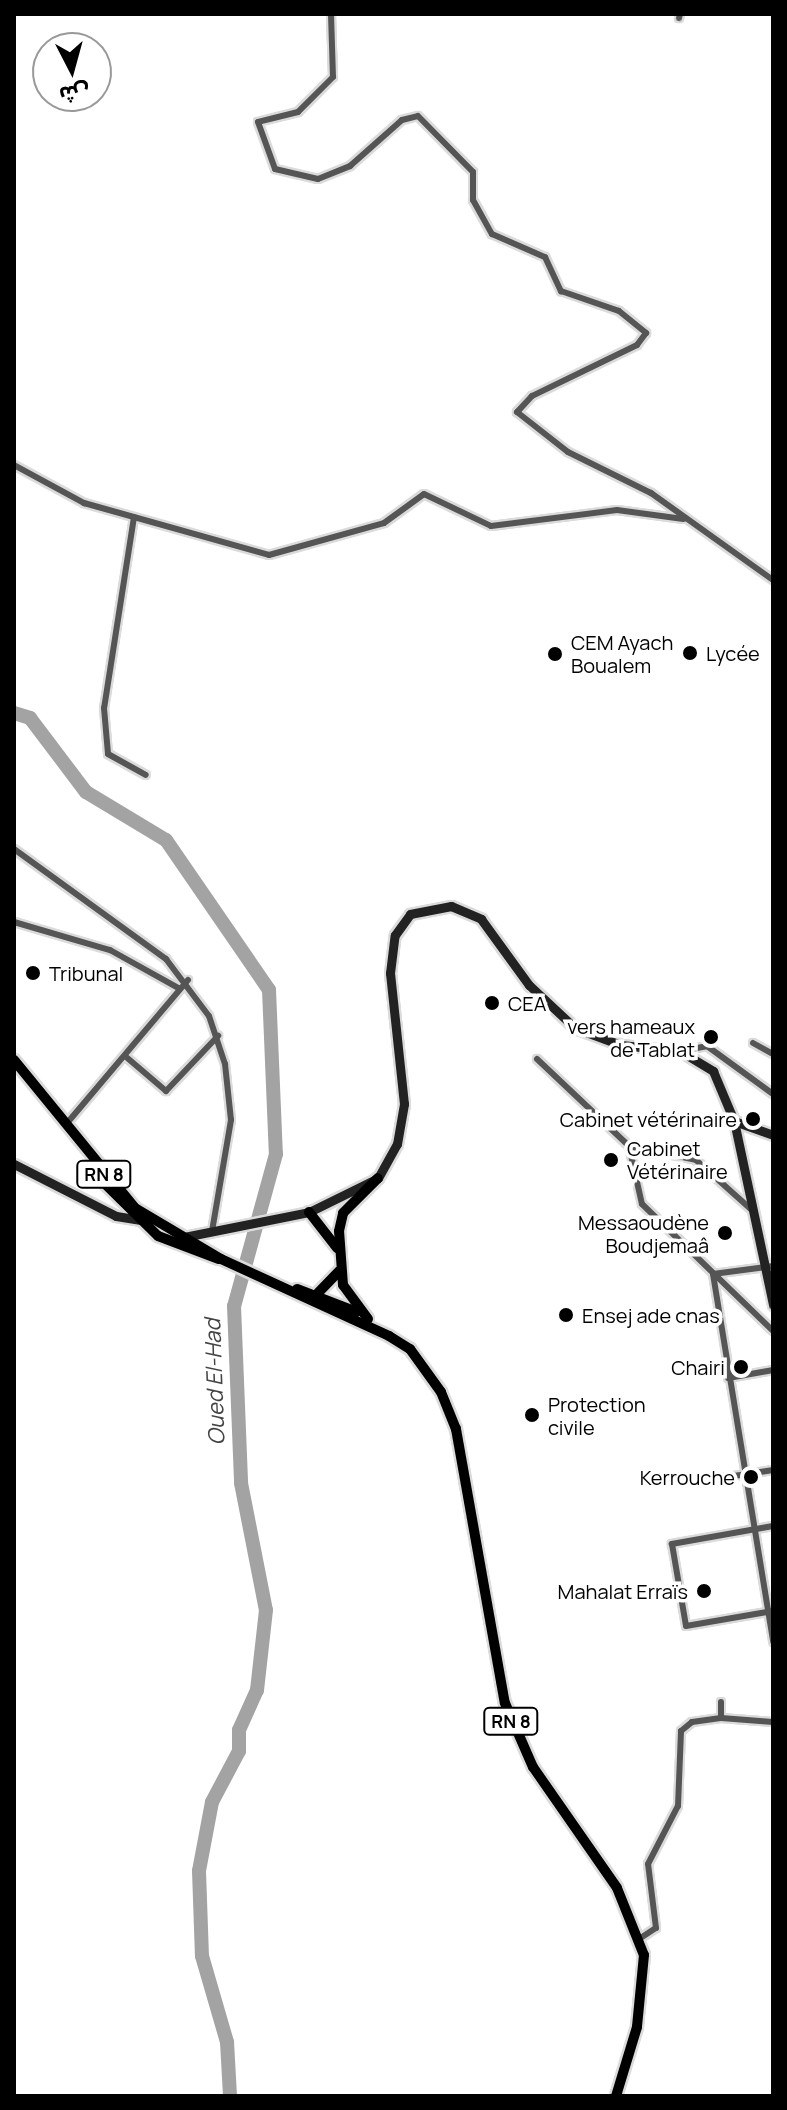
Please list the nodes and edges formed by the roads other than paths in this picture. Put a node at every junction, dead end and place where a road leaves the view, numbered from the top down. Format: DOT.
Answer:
graph roads {
  1 [pos="331,14"];
  2 [pos="14,465"];
  3 [pos="134,517"];
  4 [pos="685,519"];
  5 [pos="773,580"];
  6 [pos="146,775"];
  7 [pos="14,849"];
  8 [pos="14,922"];
  9 [pos="188,980"];
  10 [pos="180,989"];
  11 [pos="218,1036"];
  12 [pos="753,1043"];
  13 [pos="680,1051"];
  14 [pos="773,1054"];
  15 [pos="125,1056"];
  16 [pos="537,1059"];
  17 [pos="14,1060"];
  18 [pos="14,1066"];
  19 [pos="773,1094"];
  20 [pos="734,1121"];
  21 [pos="68,1122"];
  22 [pos="773,1135"];
  23 [pos="629,1146"];
  24 [pos="14,1164"];
  25 [pos="378,1178"];
  26 [pos="309,1212"];
  27 [pos="756,1213"];
  28 [pos="153,1221"];
  29 [pos="137,1222"];
  30 [pos="230,1230"];
  31 [pos="211,1234"];
  32 [pos="181,1237"];
  33 [pos="338,1250"];
  34 [pos="210,1251"];
  35 [pos="221,1259"];
  36 [pos="770,1267"];
  37 [pos="339,1271"];
  38 [pos="713,1274"];
  39 [pos="276,1284"];
  40 [pos="297,1294"];
  41 [pos="319,1294"];
  42 [pos="773,1305"];
  43 [pos="368,1319"];
  44 [pos="773,1331"];
  45 [pos="389,1336"];
  46 [pos="773,1370"];
  47 [pos="728,1378"];
  48 [pos="773,1470"];
  49 [pos="743,1475"];
  50 [pos="714,1479"];
  51 [pos="773,1526"];
  52 [pos="753,1530"];
  53 [pos="770,1612"];
  54 [pos="773,1642"];
  55 [pos="721,1702"];
  56 [pos="721,1718"];
  57 [pos="773,1723"];
  58 [pos="639,1939"];
  59 [pos="616,2096"];
  1 -- 4 [label="street"];
  2 -- 3 [label="street"];
  3 -- 4 [label="street"];
  3 -- 6 [label="street"];
  4 -- 5 [label="street"];
  7 -- 9 [label="street"];
  8 -- 10 [label="street"];
  9 -- 10 [label="street"];
  9 -- 11 [label="street"];
  10 -- 15 [label="street"];
  11 -- 15 [label="street"];
  11 -- 31 [label="street"];
  12 -- 14 [label="street"];
  13 -- 19 [label="street"];
  13 -- 20 [label="main road"];
  13 -- 25 [label="main road"];
  15 -- 21 [label="street"];
  16 -- 23 [label="street"];
  17 -- 21 [label="main road, RN 8"];
  18 -- 29 [label="main road, RN 8"];
  20 -- 22 [label="main road"];
  20 -- 27 [label="main road"];
  21 -- 28 [label="main road, RN 8"];
  23 -- 27 [label="street"];
  23 -- 38 [label="street"];
  24 -- 29 [label="main road"];
  25 -- 26 [label="main road"];
  25 -- 33 [label="main road"];
  26 -- 30 [label="main road"];
  26 -- 33 [label="main road"];
  27 -- 36 [label="main road"];
  28 -- 29 [label="main road"];
  28 -- 32 [label="main road, RN 8"];
  29 -- 35 [label="main road, RN 8"];
  30 -- 31 [label="main road"];
  30 -- 34 [label="main road"];
  31 -- 32 [label="main road"];
  32 -- 34 [label="main road, RN 8"];
  33 -- 37 [label="main road"];
  34 -- 35 [label="main road, RN 8"];
  35 -- 39 [label="main road, RN 8"];
  36 -- 38 [label="street"];
  36 -- 42 [label="main road"];
  37 -- 41 [label="main road"];
  37 -- 43 [label="main road"];
  38 -- 44 [label="street"];
  38 -- 47 [label="street"];
  39 -- 40 [label="main road, RN 8"];
  39 -- 41 [label="main road, RN 8"];
  40 -- 41 [label="main road"];
  40 -- 45 [label="main road, RN 8"];
  41 -- 43 [label="main road, RN 8"];
  43 -- 45 [label="main road, RN 8"];
  45 -- 58 [label="main road, RN 8"];
  46 -- 47 [label="street"];
  47 -- 49 [label="street"];
  48 -- 49 [label="street"];
  49 -- 50 [label="street"];
  49 -- 52 [label="street"];
  51 -- 52 [label="street"];
  52 -- 53 [label="street"];
  52 -- 53 [label="street"];
  53 -- 54 [label="street"];
  55 -- 56 [label="street"];
  56 -- 57 [label="street"];
  56 -- 58 [label="street"];
  58 -- 59 [label="main road, RN 8"];
}
